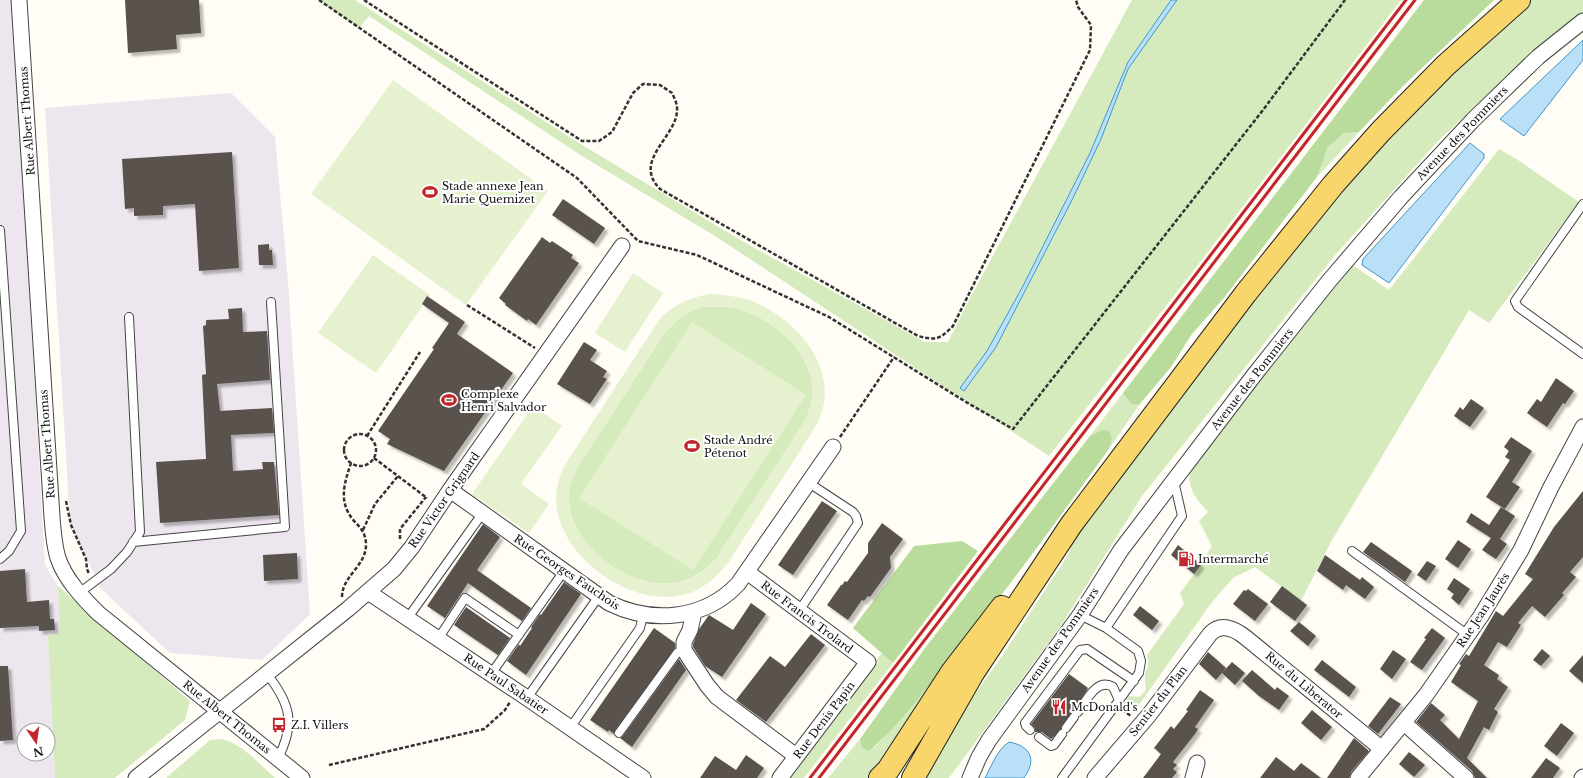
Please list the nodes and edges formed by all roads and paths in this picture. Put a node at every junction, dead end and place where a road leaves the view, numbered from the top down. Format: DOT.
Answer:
graph roads {
  1 [pos="19,0"];
  2 [pos="319,0"];
  3 [pos="364,0"];
  4 [pos="1076,0"];
  5 [pos="1345,0"];
  6 [pos="1519,0"];
  7 [pos="1583,21"];
  8 [pos="1583,204"];
  9 [pos="0,230"];
  10 [pos="622,246"];
  11 [pos="1,256"];
  12 [pos="271,302"];
  13 [pos="467,305"];
  14 [pos="129,317"];
  15 [pos="4,333"];
  16 [pos="420,352"];
  17 [pos="546,354"];
  18 [pos="1583,354"];
  19 [pos="894,357"];
  20 [pos="1583,427"];
  21 [pos="367,436"];
  22 [pos="833,447"];
  23 [pos="374,458"];
  24 [pos="351,463"];
  25 [pos="398,476"];
  26 [pos="1174,481"];
  27 [pos="809,483"];
  28 [pos="450,490"];
  29 [pos="426,497"];
  30 [pos="439,506"];
  31 [pos="482,514"];
  32 [pos="1071,525"];
  33 [pos="363,530"];
  34 [pos="134,542"];
  35 [pos="396,544"];
  36 [pos="1352,551"];
  37 [pos="0,559"];
  38 [pos="564,571"];
  39 [pos="747,572"];
  40 [pos="368,592"];
  41 [pos="79,593"];
  42 [pos="348,596"];
  43 [pos="599,596"];
  44 [pos="799,611"];
  45 [pos="694,612"];
  46 [pos="643,615"];
  47 [pos="1080,615"];
  48 [pos="408,619"];
  49 [pos="1223,627"];
  50 [pos="1106,628"];
  51 [pos="519,635"];
  52 [pos="1468,635"];
  53 [pos="438,639"];
  54 [pos="684,650"];
  55 [pos="868,662"];
  56 [pos="267,674"];
  57 [pos="491,674"];
  58 [pos="1134,681"];
  59 [pos="523,695"];
  60 [pos="1119,700"];
  61 [pos="220,710"];
  62 [pos="1404,723"];
  63 [pos="570,728"];
  64 [pos="1030,730"];
  65 [pos="619,733"];
  66 [pos="1040,737"];
  67 [pos="1382,750"];
  68 [pos="796,756"];
  69 [pos="278,758"];
  70 [pos="1197,763"];
  71 [pos="328,765"];
  72 [pos="136,778"];
  73 [pos="302,778"];
  74 [pos="643,778"];
  75 [pos="780,778"];
  76 [pos="880,778"];
  77 [pos="913,778"];
  78 [pos="970,778"];
  79 [pos="1062,778"];
  80 [pos="1095,778"];
  81 [pos="1193,778"];
  82 [pos="1358,778"];
  83 [pos="1466,778"];
  1 -- 41 [label="street, Rue Albert Thomas"];
  2 -- 19 [label="path"];
  3 -- 4 [label="path"];
  5 -- 19 [label="path"];
  6 -- 32 [label="main road"];
  7 -- 26 [label="street, Avenue des Pommiers"];
  8 -- 18 [label="lane"];
  9 -- 11 [label="lane"];
  10 -- 17 [label="street, Rue Victor Grignard"];
  11 -- 15 [label="lane"];
  12 -- 34 [label="lane"];
  13 -- 17 [label="path"];
  14 -- 34 [label="lane"];
  15 -- 37 [label="lane"];
  16 -- 21 [label="path"];
  17 -- 28 [label="street, Rue Victor Grignard"];
  19 -- 22 [label="path"];
  20 -- 52 [label="street, Rue Jean Jaurès"];
  21 -- 23 [label="path"];
  21 -- 24 [label="path"];
  22 -- 27 [label="street, Rue Georges Fauchois"];
  23 -- 24 [label="path"];
  23 -- 25 [label="path"];
  24 -- 33 [label="path"];
  25 -- 29 [label="path"];
  25 -- 33 [label="path"];
  26 -- 47 [label="street, Avenue des Pommiers"];
  26 -- 50 [label="lane"];
  27 -- 39 [label="street, Rue Georges Fauchois"];
  27 -- 44 [label="lane"];
  28 -- 30 [label="street, Rue Victor Grignard"];
  28 -- 31 [label="street, Rue Georges Fauchois"];
  29 -- 30 [label="path"];
  29 -- 35 [label="path"];
  30 -- 40 [label="street, Rue Victor Grignard"];
  31 -- 38 [label="street, Rue Georges Fauchois"];
  31 -- 48 [label="lane"];
  32 -- 76 [label="main road"];
  32 -- 77 [label="main road"];
  33 -- 42 [label="path"];
  34 -- 41 [label="lane"];
  36 -- 52 [label="lane"];
  38 -- 43 [label="street, Rue Georges Fauchois"];
  38 -- 51 [label="lane"];
  39 -- 44 [label="street, Rue Francis Trolard"];
  39 -- 45 [label="street, Rue Georges Fauchois"];
  40 -- 48 [label="street, Rue Paul Sabatier"];
  40 -- 56 [label="street, Rue Victor Grignard"];
  41 -- 61 [label="street, Rue Albert Thomas"];
  43 -- 46 [label="street, Rue Georges Fauchois"];
  43 -- 59 [label="lane"];
  44 -- 55 [label="street, Rue Francis Trolard"];
  45 -- 46 [label="street, Rue Georges Fauchois"];
  45 -- 54 [label="street"];
  46 -- 63 [label="lane"];
  47 -- 50 [label="lane"];
  47 -- 78 [label="street, Avenue des Pommiers"];
  48 -- 53 [label="street, Rue Paul Sabatier"];
  49 -- 67 [label="street, Rue du Liberator"];
  49 -- 80 [label="street, Sentier du Plan"];
  50 -- 58 [label="lane"];
  51 -- 53 [label="lane"];
  51 -- 57 [label="lane"];
  52 -- 62 [label="street, Rue Jean Jaurès"];
  53 -- 57 [label="street, Rue Paul Sabatier"];
  54 -- 65 [label="lane"];
  54 -- 68 [label="street"];
  55 -- 68 [label="street, Rue Denis Papin"];
  56 -- 61 [label="street, Rue Victor Grignard"];
  56 -- 69 [label="lane"];
  57 -- 59 [label="street, Rue Paul Sabatier"];
  58 -- 60 [label="lane"];
  58 -- 64 [label="lane"];
  59 -- 63 [label="street, Rue Paul Sabatier"];
  59 -- 71 [label="path"];
  60 -- 66 [label="lane"];
  60 -- 79 [label="lane"];
  61 -- 69 [label="street, Rue Albert Thomas"];
  61 -- 72 [label="street, Rue Victor Grignard"];
  62 -- 67 [label="street, Rue Jean Jaurès"];
  62 -- 83 [label="street"];
  63 -- 74 [label="street, Rue Paul Sabatier"];
  67 -- 82 [label="street, Rue Jean Jaurès"];
  68 -- 75 [label="street, Rue Denis Papin"];
  69 -- 73 [label="street, Rue Albert Thomas"];
  70 -- 81 [label="street"];
}
